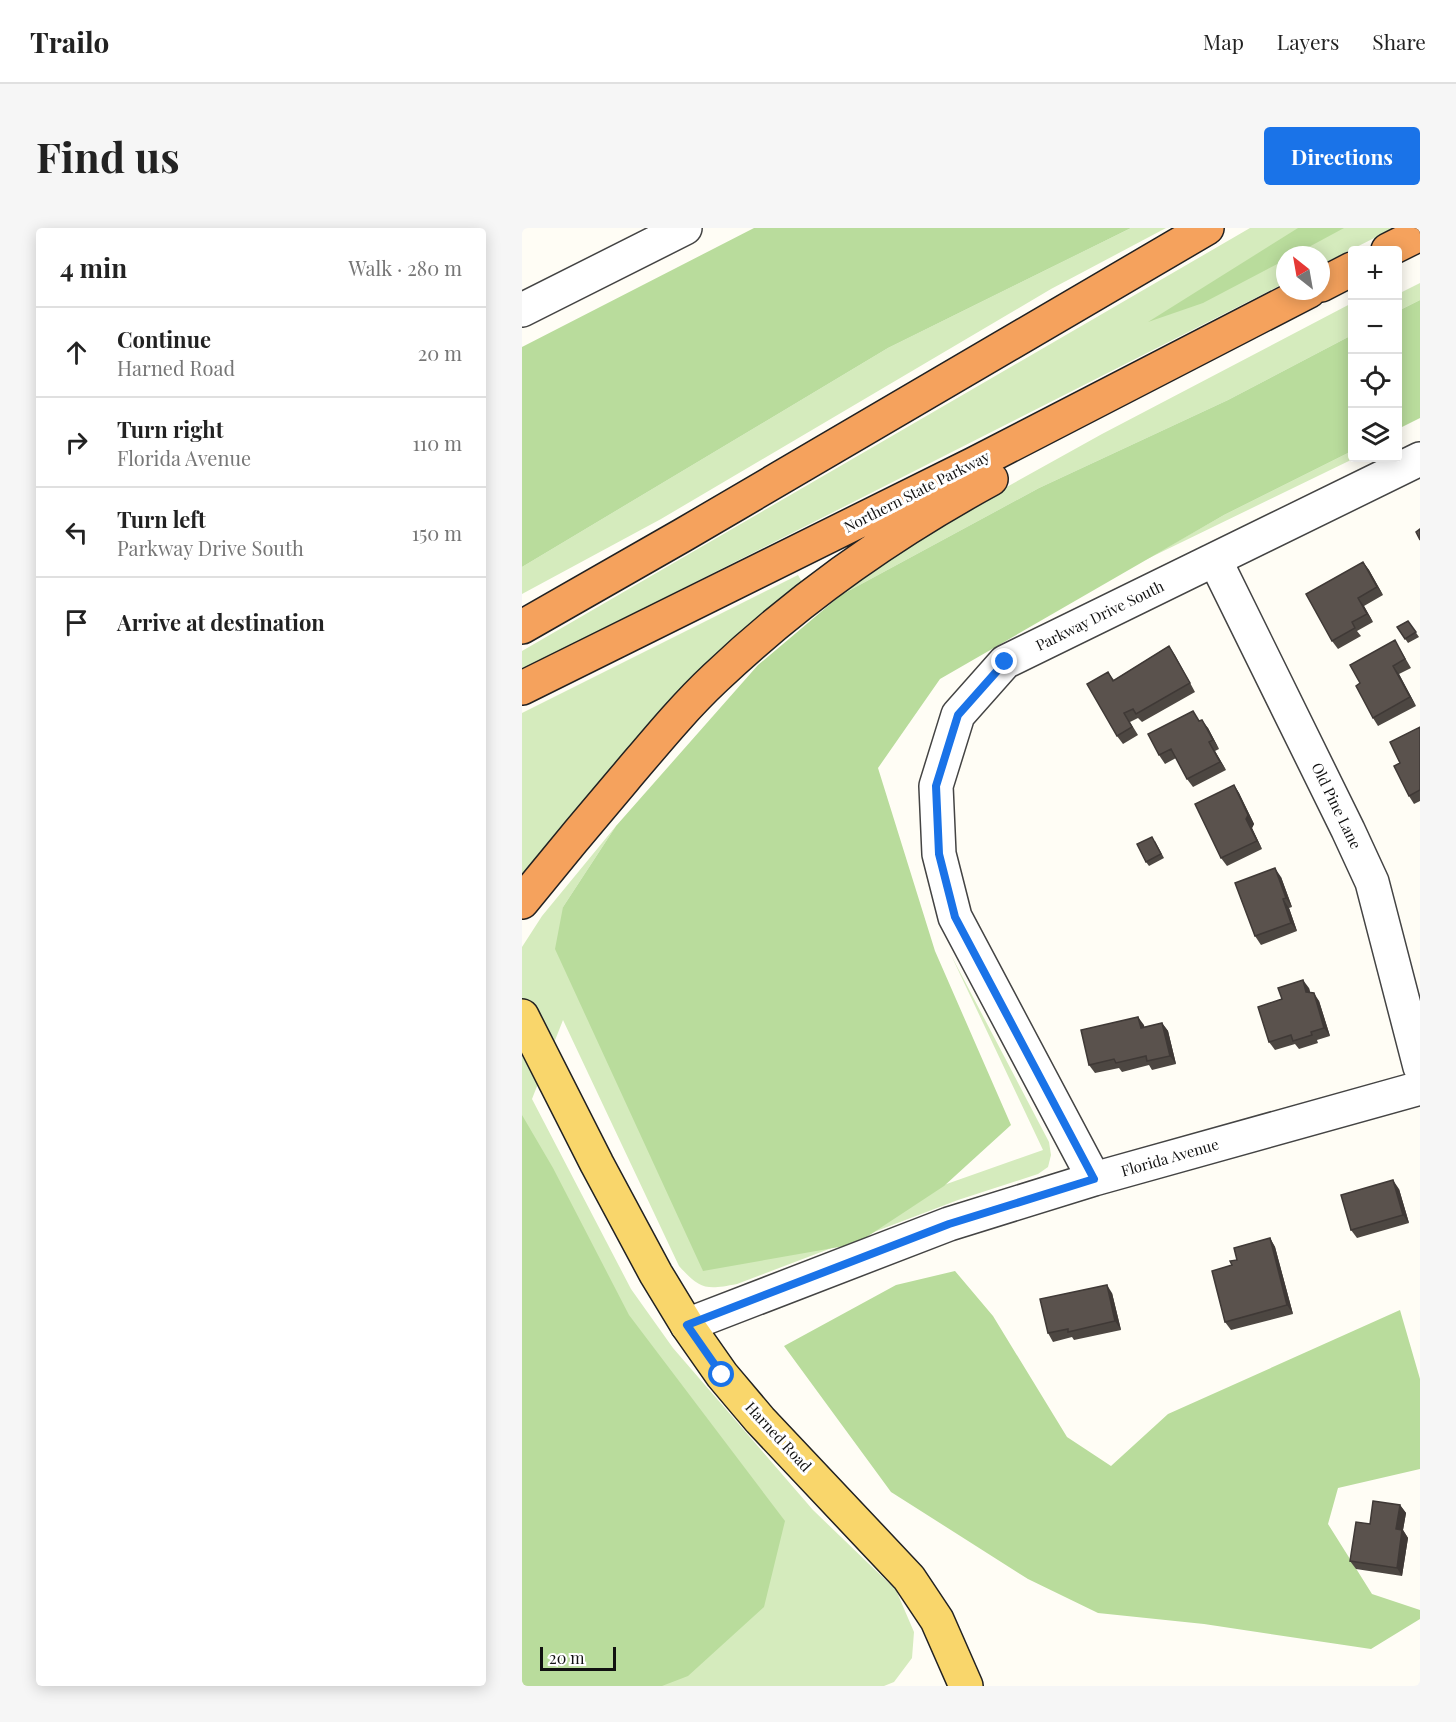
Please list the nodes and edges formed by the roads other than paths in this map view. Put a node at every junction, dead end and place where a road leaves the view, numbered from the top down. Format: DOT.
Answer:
graph roads {
  1 [pos="685,228"];
  2 [pos="1207,228"];
  3 [pos="1420,234"];
  4 [pos="1396,246"];
  5 [pos="1348,272"];
  6 [pos="1330,280"];
  7 [pos="1292,300"];
  8 [pos="522,310"];
  9 [pos="1140,379"];
  10 [pos="1420,459"];
  11 [pos="1215,560"];
  12 [pos="522,627"];
  13 [pos="522,688"];
  14 [pos="522,902"];
  15 [pos="529,1030"];
  16 [pos="1420,1067"];
  17 [pos="1420,1088"];
  18 [pos="1094,1179"];
  19 [pos="687,1325"];
  20 [pos="966,1686"];
  1 -- 8 [label="street"];
  2 -- 12 [label="highway"];
  3 -- 4 [label="highway"];
  5 -- 6 [label="highway"];
  7 -- 9 [label="highway, Northern State Parkway"];
  9 -- 13 [label="highway, Northern State Parkway"];
  9 -- 14 [label="highway"];
  10 -- 11 [label="street, Parkway Drive South"];
  11 -- 16 [label="street, Old Pine Lane"];
  11 -- 18 [label="street, Parkway Drive South"];
  15 -- 19 [label="main road, Harned Road"];
  17 -- 18 [label="street, Florida Avenue"];
  18 -- 19 [label="street, Florida Avenue"];
  19 -- 20 [label="main road, Harned Road"];
}
